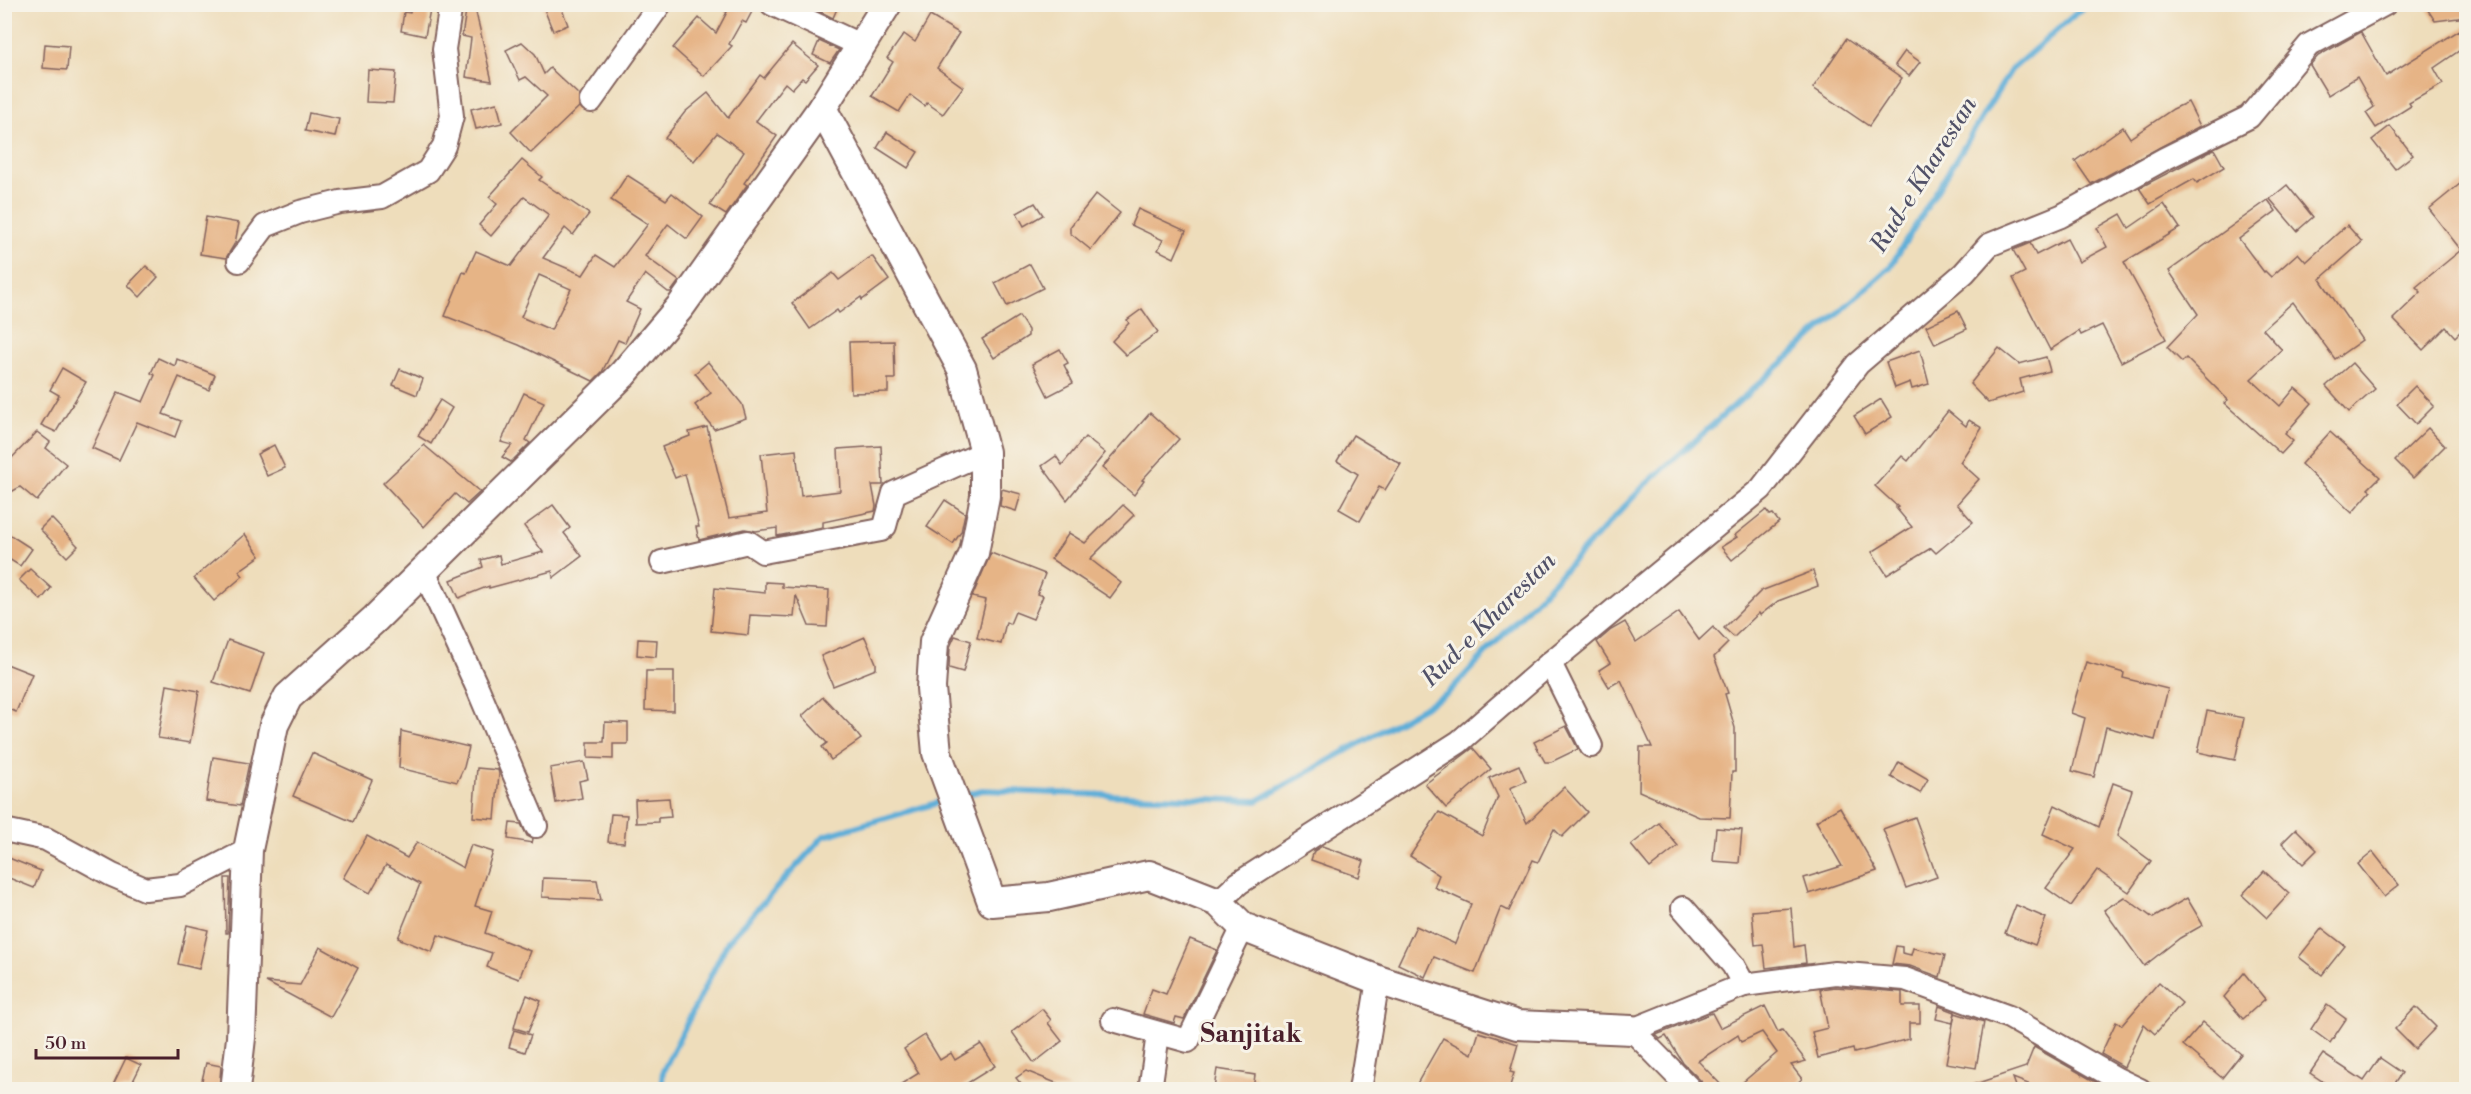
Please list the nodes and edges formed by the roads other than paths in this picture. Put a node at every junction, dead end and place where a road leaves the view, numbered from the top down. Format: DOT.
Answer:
graph roads {
  1 [pos="451,4"];
  2 [pos="660,4"];
  3 [pos="772,4"];
  4 [pos="887,4"];
  5 [pos="2385,4"];
  6 [pos="862,46"];
  7 [pos="591,101"];
  8 [pos="822,108"];
  9 [pos="240,261"];
  10 [pos="985,452"];
  11 [pos="662,562"];
  12 [pos="424,571"];
  13 [pos="1550,663"];
  14 [pos="1591,746"];
  15 [pos="536,826"];
  16 [pos="4,830"];
  17 [pos="248,850"];
  18 [pos="1218,902"];
  19 [pos="1683,908"];
  20 [pos="1244,927"];
  21 [pos="1378,980"];
  22 [pos="1744,985"];
  23 [pos="1113,1020"];
  24 [pos="1632,1030"];
  25 [pos="1158,1034"];
  26 [pos="236,1089"];
  27 [pos="1150,1089"];
  28 [pos="1360,1089"];
  29 [pos="1691,1089"];
  30 [pos="2140,1089"];
  1 -- 9 [label="street"];
  2 -- 7 [label="street"];
  3 -- 6 [label="street"];
  4 -- 6 [label="street"];
  5 -- 13 [label="street"];
  6 -- 8 [label="street"];
  8 -- 10 [label="street"];
  8 -- 12 [label="street"];
  10 -- 11 [label="street"];
  10 -- 18 [label="street"];
  12 -- 15 [label="street"];
  12 -- 17 [label="street"];
  13 -- 14 [label="street"];
  13 -- 18 [label="street"];
  16 -- 17 [label="street"];
  17 -- 26 [label="street"];
  18 -- 20 [label="street"];
  19 -- 22 [label="street"];
  20 -- 21 [label="street"];
  20 -- 25 [label="street"];
  21 -- 24 [label="street"];
  21 -- 28 [label="street"];
  22 -- 24 [label="street"];
  22 -- 30 [label="street"];
  23 -- 25 [label="street"];
  24 -- 29 [label="street"];
  25 -- 27 [label="street"];
}
